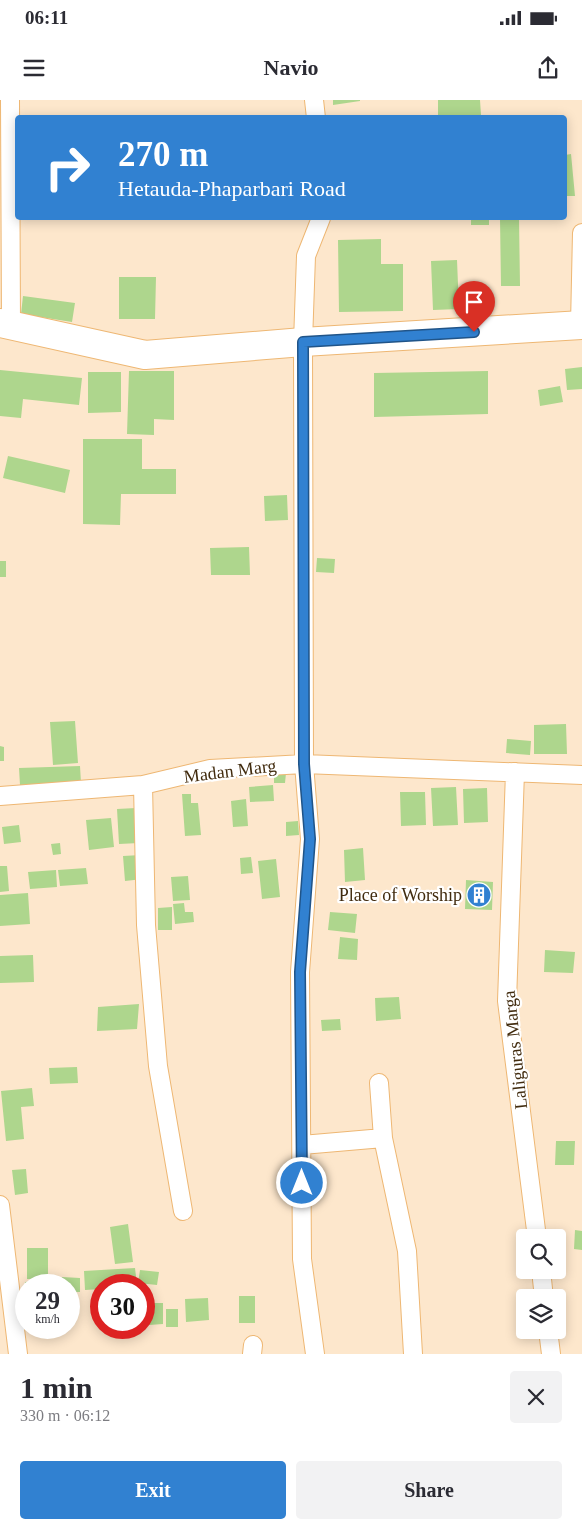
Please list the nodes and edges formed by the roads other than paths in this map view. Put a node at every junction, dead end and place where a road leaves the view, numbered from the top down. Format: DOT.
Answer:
graph roads {
  1 [pos="10,100"];
  2 [pos="314,100"];
  3 [pos="316,115"];
  4 [pos="320,220"];
  5 [pos="582,233"];
  6 [pos="6,324"];
  7 [pos="581,325"];
  8 [pos="303,342"];
  9 [pos="304,764"];
  10 [pos="515,772"];
  11 [pos="582,775"];
  12 [pos="143,785"];
  13 [pos="0,796"];
  14 [pos="379,1083"];
  15 [pos="383,1138"];
  16 [pos="302,1145"];
  17 [pos="0,1205"];
  18 [pos="183,1211"];
  19 [pos="536,1229"];
  20 [pos="549,1339"];
  21 [pos="18,1354"];
  22 [pos="315,1354"];
  23 [pos="413,1354"];
  24 [pos="551,1354"];
  1 -- 6 [label="street"];
  2 -- 3 [label="street"];
  4 -- 8 [label="street"];
  5 -- 7 [label="street"];
  6 -- 8 [label="highway"];
  7 -- 8 [label="highway"];
  8 -- 9 [label="street"];
  9 -- 10 [label="street, Madan Marg"];
  9 -- 12 [label="street, Madan Marg"];
  9 -- 16 [label="street"];
  10 -- 11 [label="street, Madan Marg"];
  10 -- 19 [label="street, Laliguras Marga"];
  12 -- 13 [label="street, Madan Marg"];
  12 -- 18 [label="street"];
  14 -- 15 [label="street"];
  15 -- 16 [label="street"];
  15 -- 23 [label="street"];
  16 -- 22 [label="street"];
  17 -- 21 [label="street"];
  20 -- 24 [label="street"];
}
